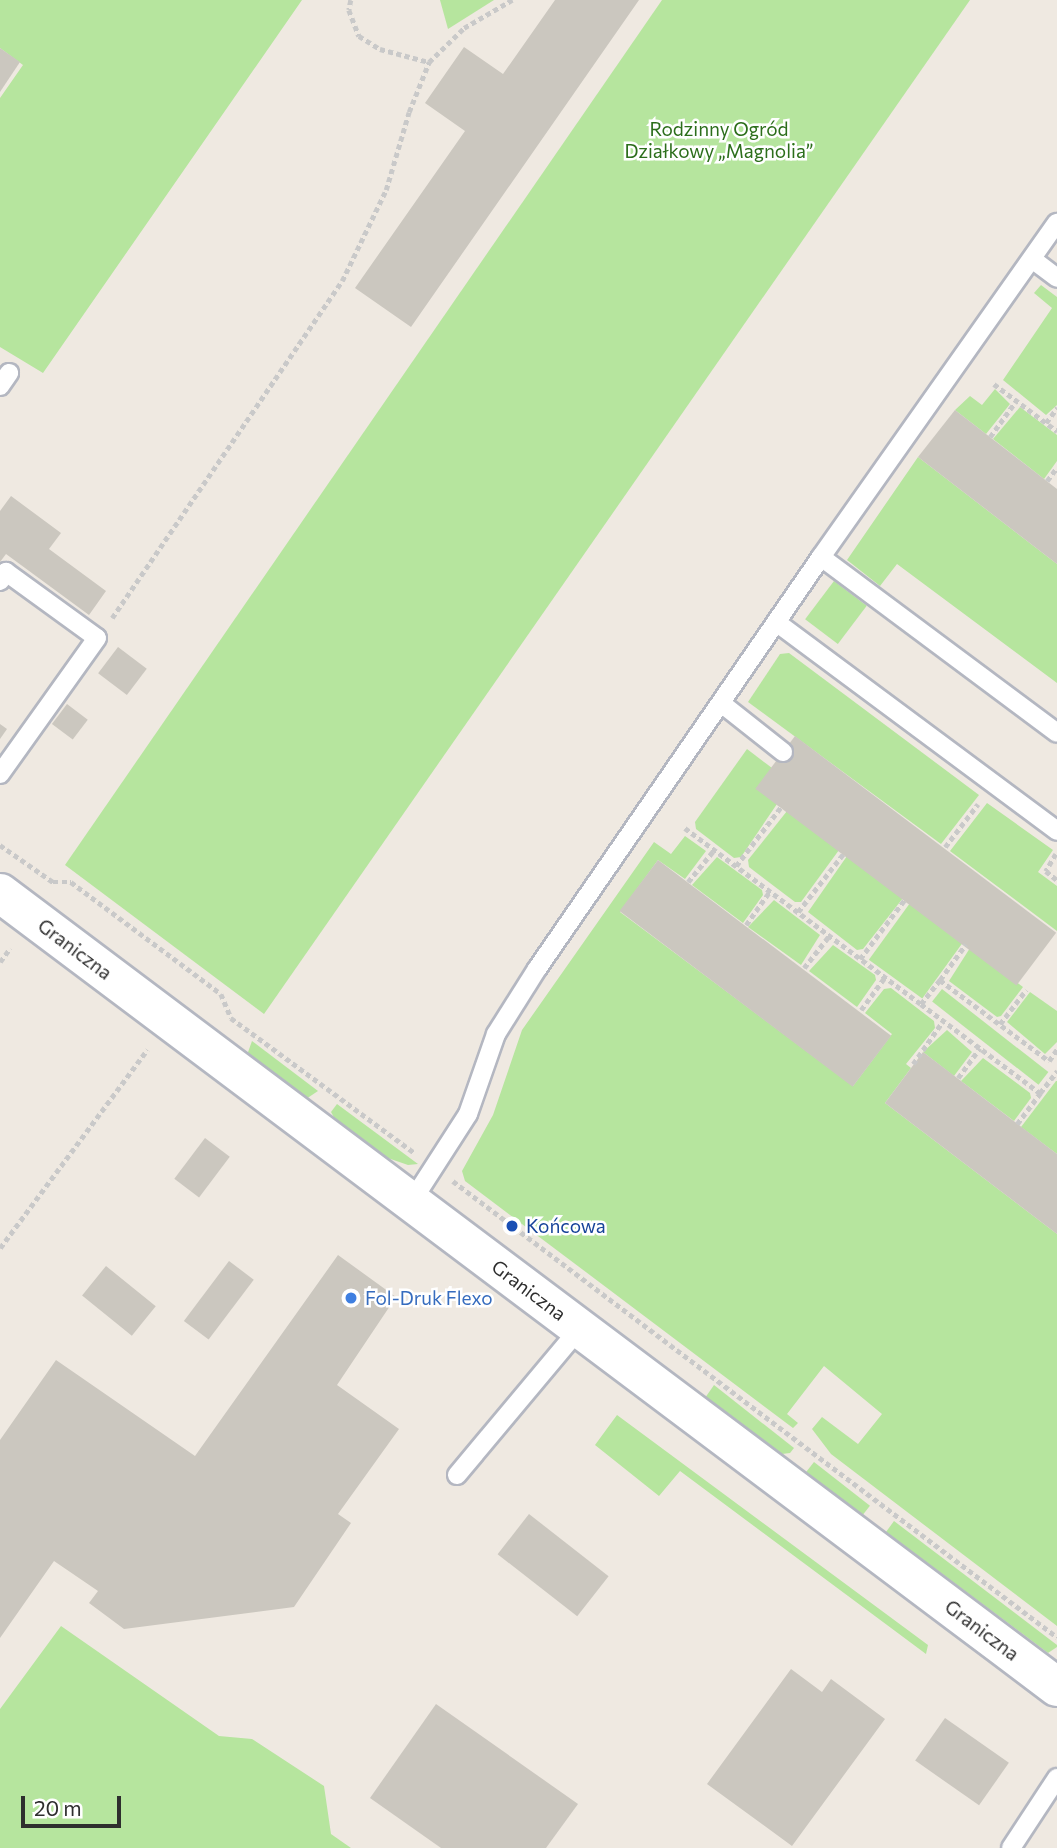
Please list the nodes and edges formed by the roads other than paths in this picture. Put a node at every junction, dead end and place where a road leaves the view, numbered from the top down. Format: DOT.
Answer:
graph roads {
  1 [pos="1057,223"];
  2 [pos="1032,259"];
  3 [pos="1057,278"];
  4 [pos="821,557"];
  5 [pos="0,581"];
  6 [pos="776,622"];
  7 [pos="721,703"];
  8 [pos="1057,733"];
  9 [pos="783,752"];
  10 [pos="0,775"];
  11 [pos="1057,831"];
  12 [pos="0,893"];
  13 [pos="412,1201"];
  14 [pos="580,1328"];
  15 [pos="457,1475"];
  16 [pos="1057,1687"];
  17 [pos="1057,1779"];
  18 [pos="1011,1848"];
  1 -- 2 [label="lane"];
  2 -- 3 [label="lane"];
  2 -- 4 [label="lane"];
  4 -- 6 [label="lane"];
  4 -- 8 [label="lane"];
  5 -- 10 [label="lane"];
  6 -- 7 [label="lane"];
  6 -- 11 [label="lane"];
  7 -- 9 [label="lane"];
  7 -- 13 [label="lane"];
  12 -- 13 [label="street, Graniczna"];
  13 -- 14 [label="street, Graniczna"];
  14 -- 15 [label="lane"];
  14 -- 16 [label="street, Graniczna"];
  17 -- 18 [label="lane"];
}
